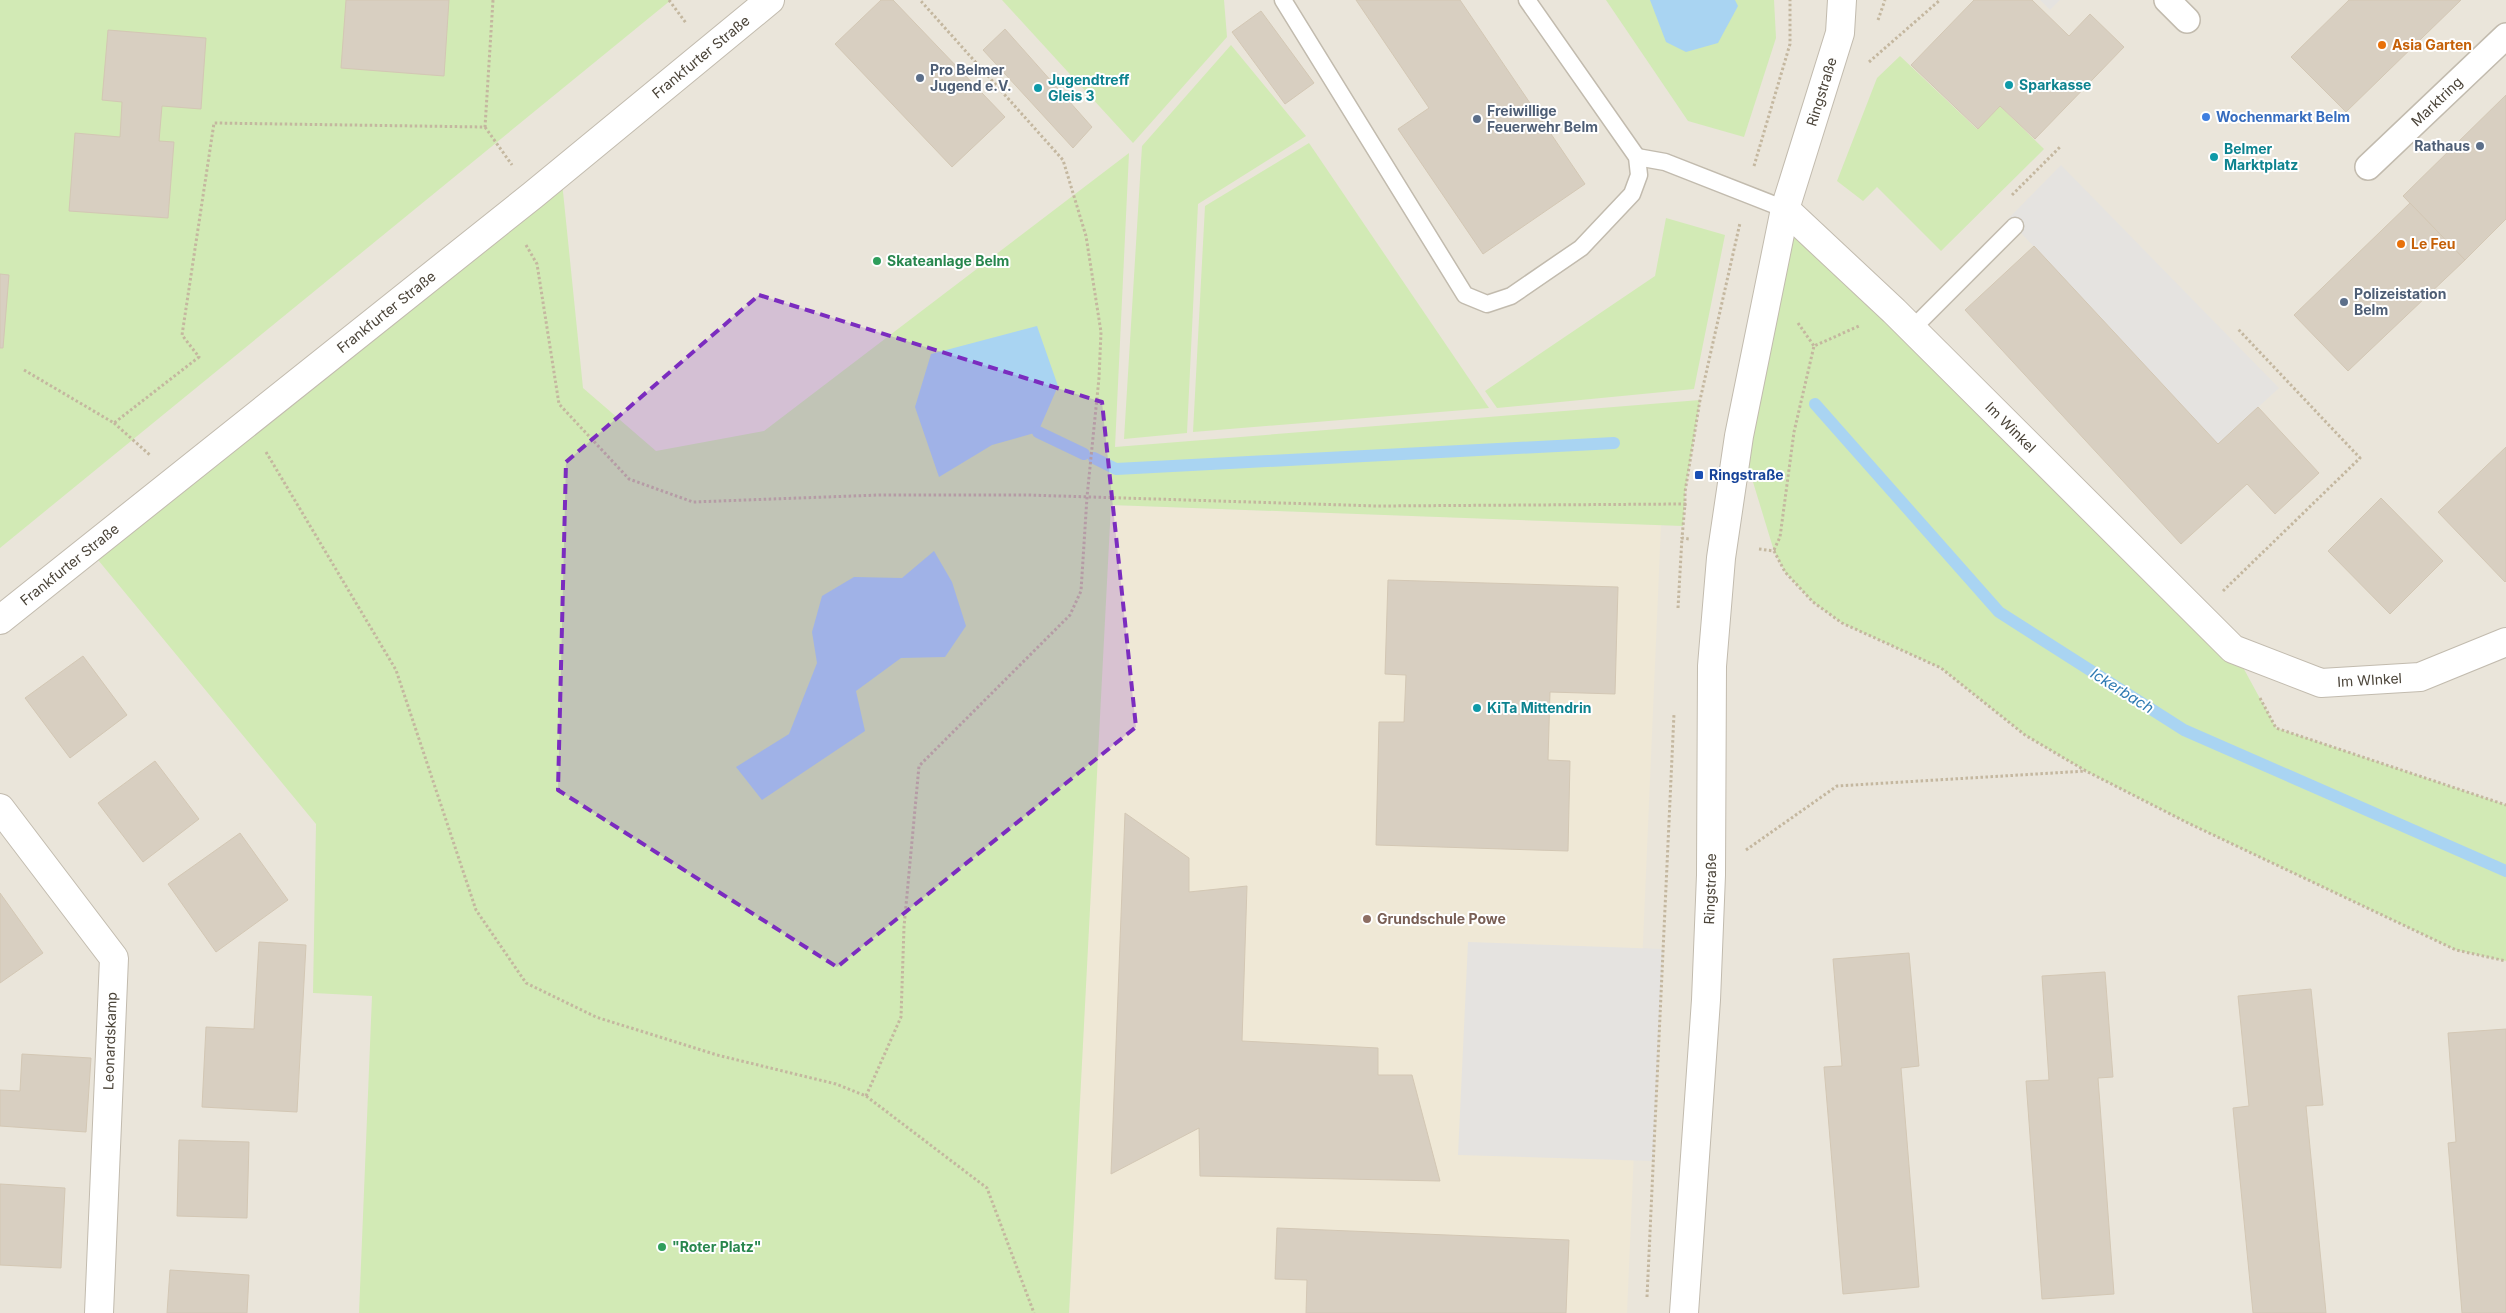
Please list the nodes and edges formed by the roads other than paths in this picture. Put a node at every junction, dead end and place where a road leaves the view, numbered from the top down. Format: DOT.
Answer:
graph roads {
  1 [pos="770,0"];
  2 [pos="1283,0"];
  3 [pos="1527,0"];
  4 [pos="1842,0"];
  5 [pos="2167,0"];
  6 [pos="2187,20"];
  7 [pos="2506,36"];
  8 [pos="1637,157"];
  9 [pos="2368,167"];
  10 [pos="1785,210"];
  11 [pos="2015,226"];
  12 [pos="1903,320"];
  13 [pos="0,620"];
  14 [pos="2506,642"];
  15 [pos="2233,649"];
  16 [pos="0,808"];
  17 [pos="100,1313"];
  18 [pos="1684,1313"];
  1 -- 13 [label="street, Frankfurter Straße"];
  2 -- 8 [label="lane"];
  3 -- 8 [label="lane"];
  4 -- 10 [label="street, Ringstraße"];
  5 -- 6 [label="street"];
  7 -- 9 [label="street, Marktring"];
  8 -- 10 [label="lane"];
  10 -- 12 [label="street, Im Winkel"];
  10 -- 18 [label="street, Ringstraße"];
  11 -- 12 [label="lane"];
  12 -- 15 [label="street, Im Winkel"];
  14 -- 15 [label="street, Im WInkel"];
  16 -- 17 [label="street, Leonardskamp"];
}
